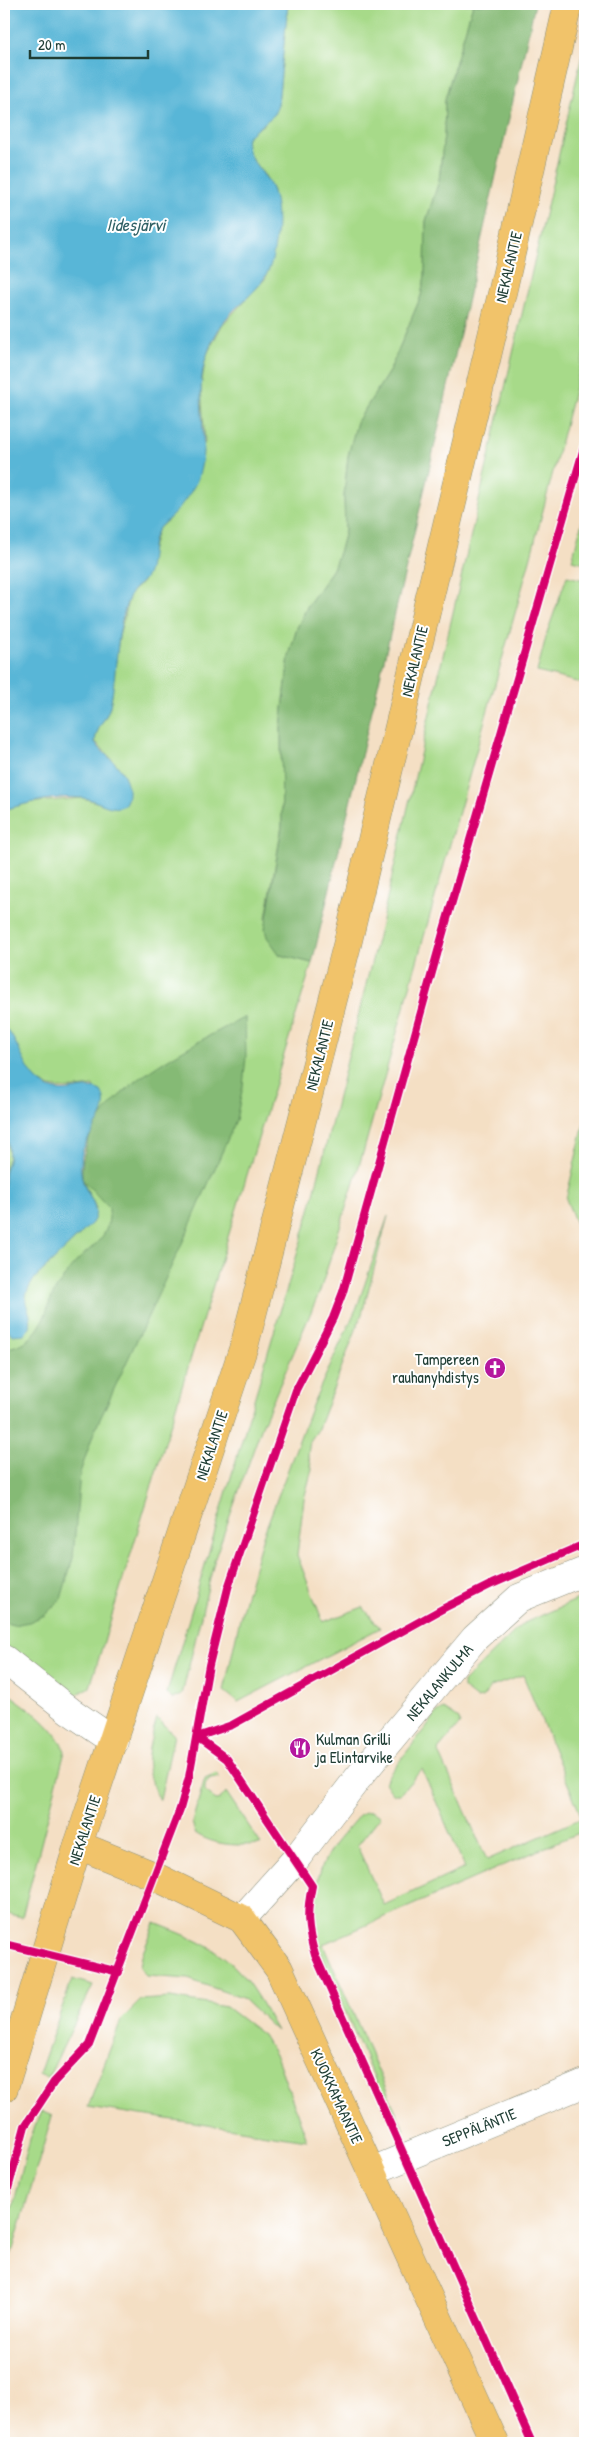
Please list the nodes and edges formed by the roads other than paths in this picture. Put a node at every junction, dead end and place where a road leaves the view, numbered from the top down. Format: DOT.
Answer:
graph roads {
  1 [pos="568,4"];
  2 [pos="585,1571"];
  3 [pos="4,1659"];
  4 [pos="114,1741"];
  5 [pos="78,1846"];
  6 [pos="242,1919"];
  7 [pos="585,2084"];
  8 [pos="4,2088"];
  9 [pos="372,2170"];
  10 [pos="495,2443"];
  1 -- 4 [label="main road, NEKALANTIE"];
  2 -- 6 [label="street, NEKALANKULMA"];
  3 -- 4 [label="street"];
  4 -- 5 [label="main road, NEKALANTIE"];
  5 -- 6 [label="main road, KUOKKAMAANTIE"];
  5 -- 8 [label="main road, NEKALANTIE"];
  6 -- 9 [label="main road, KUOKKAMAANTIE"];
  7 -- 9 [label="street, SEPPÄLÄNTIE"];
  9 -- 10 [label="main road, KUOKKAMAANTIE"];
}
